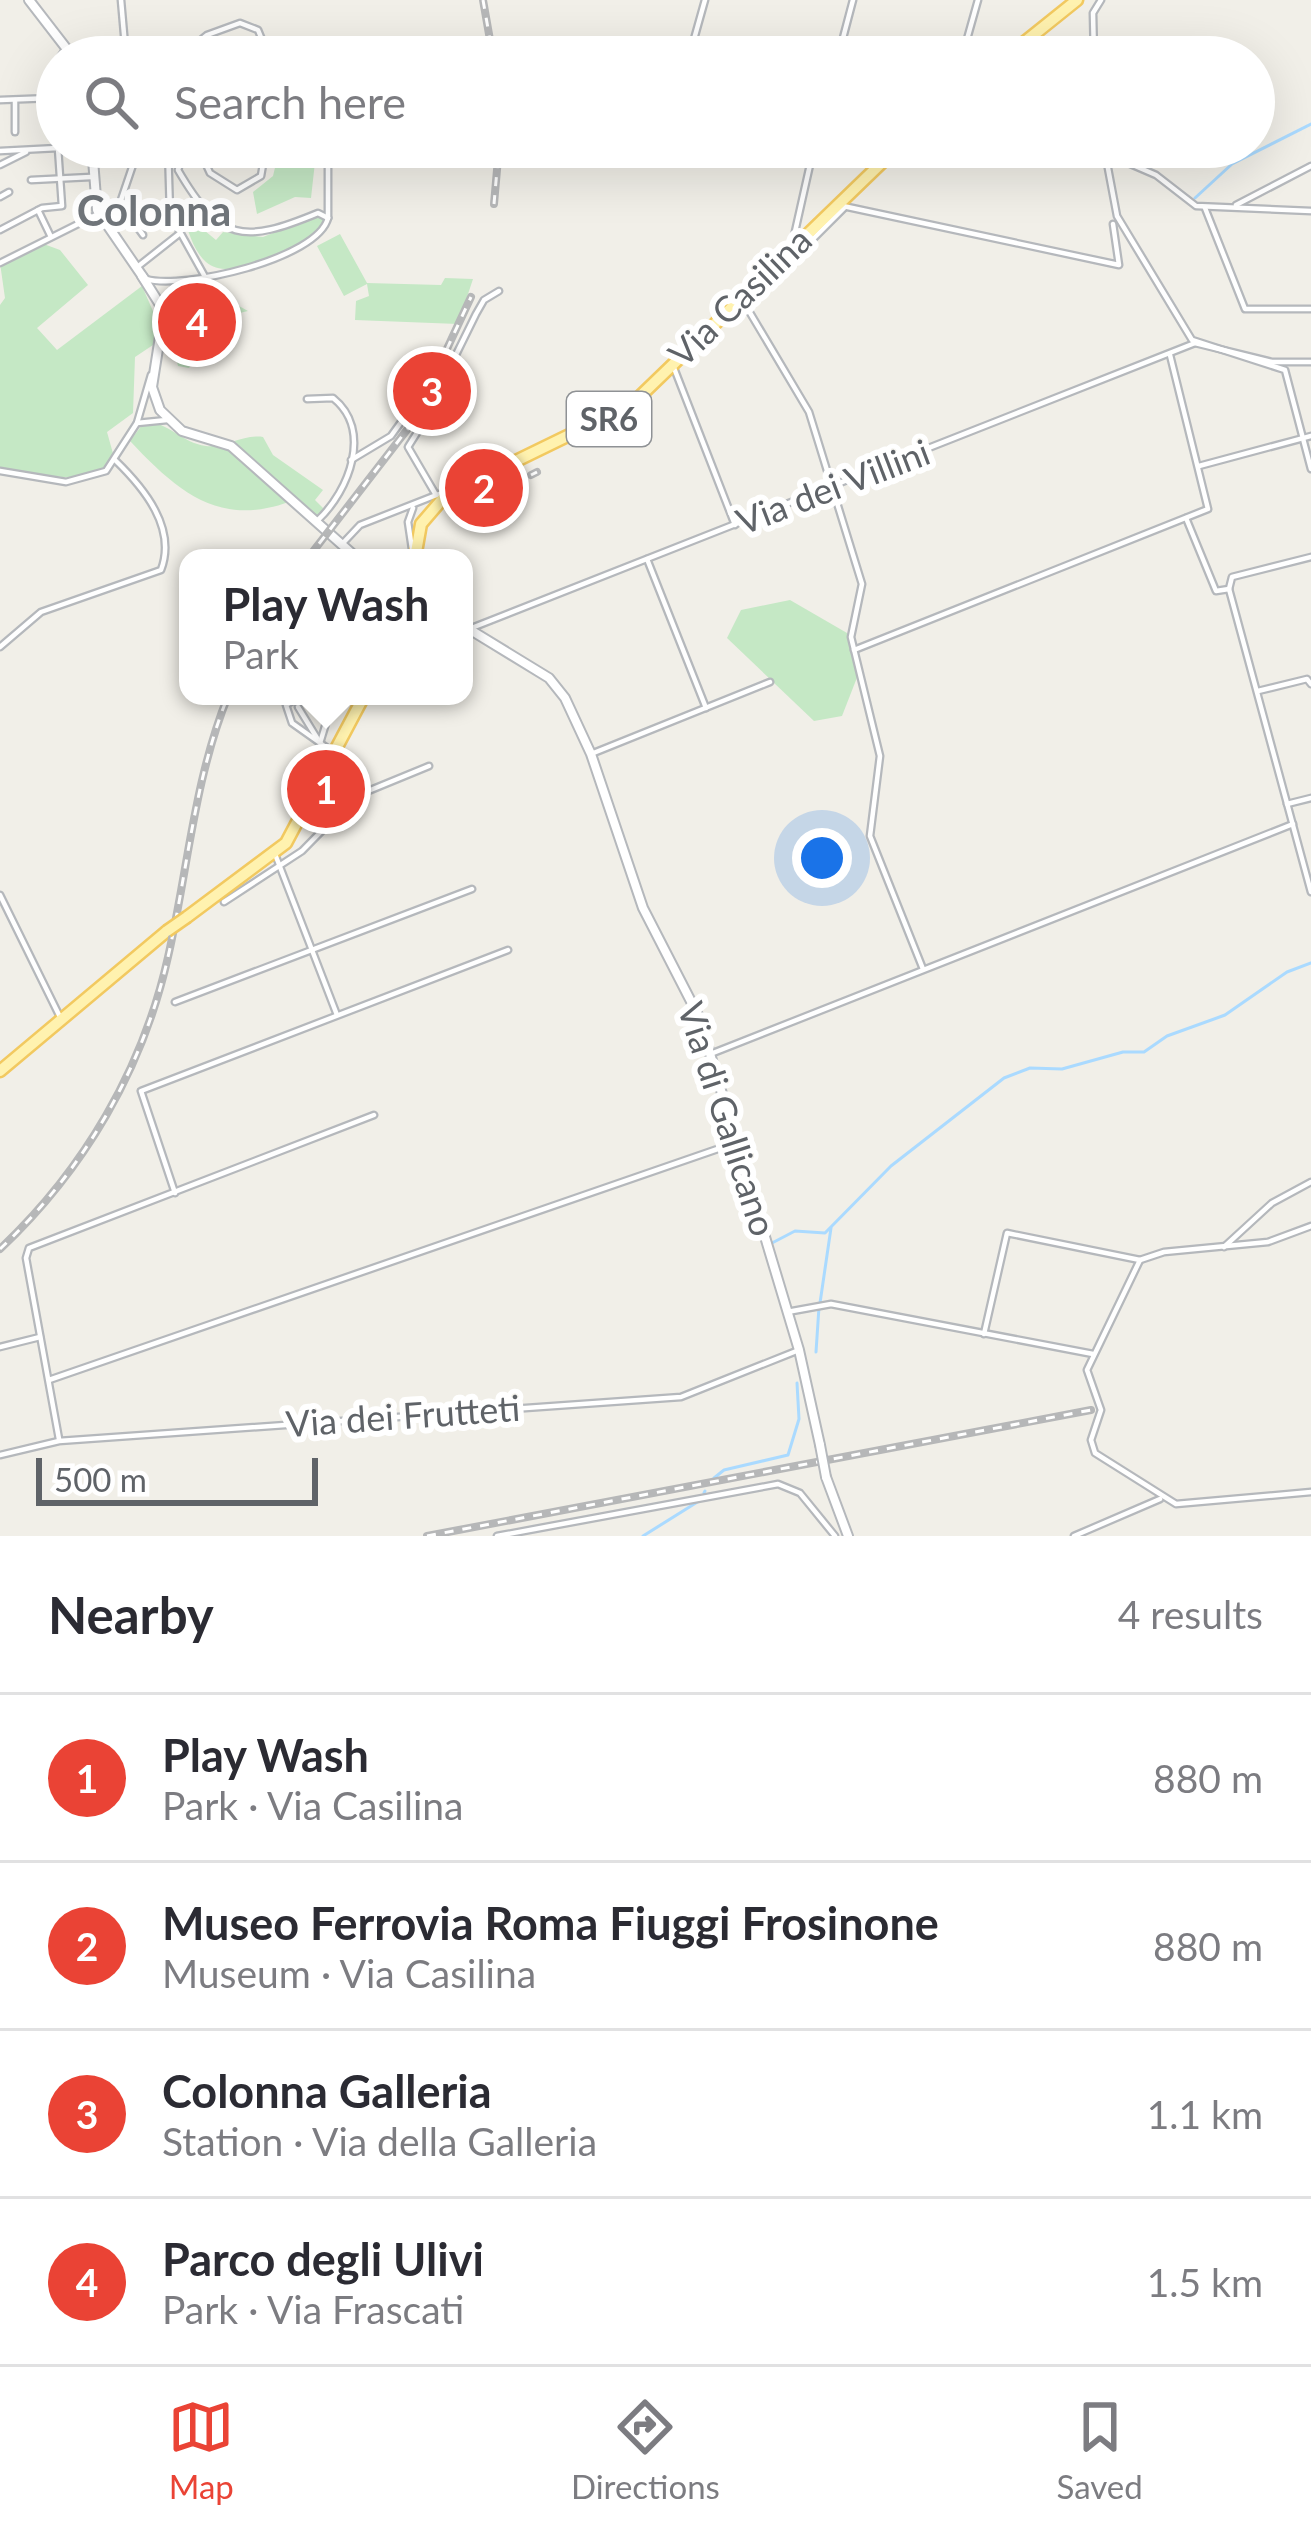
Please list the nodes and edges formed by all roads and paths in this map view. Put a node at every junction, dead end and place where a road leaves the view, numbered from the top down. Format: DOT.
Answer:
graph roads {
  1 [pos="29,0"];
  2 [pos="121,0"];
  3 [pos="704,0"];
  4 [pos="854,0"];
  5 [pos="978,0"];
  6 [pos="1077,0"];
  7 [pos="1101,0"];
  8 [pos="57,36"];
  9 [pos="124,36"];
  10 [pos="206,36"];
  11 [pos="260,36"];
  12 [pos="695,36"];
  13 [pos="844,36"];
  14 [pos="968,36"];
  15 [pos="1032,36"];
  16 [pos="1094,36"];
  17 [pos="36,99"];
  18 [pos="0,100"];
  19 [pos="15,100"];
  20 [pos="15,132"];
  21 [pos="31,149"];
  22 [pos="36,149"];
  23 [pos="0,151"];
  24 [pos="0,165"];
  25 [pos="1311,166"];
  26 [pos="59,168"];
  27 [pos="91,168"];
  28 [pos="138,168"];
  29 [pos="167,168"];
  30 [pos="178,168"];
  31 [pos="208,168"];
  32 [pos="262,168"];
  33 [pos="328,168"];
  34 [pos="809,168"];
  35 [pos="878,168"];
  36 [pos="1108,168"];
  37 [pos="1141,168"];
  38 [pos="91,177"];
  39 [pos="60,178"];
  40 [pos="32,180"];
  41 [pos="9,193"];
  42 [pos="0,197"];
  43 [pos="120,203"];
  44 [pos="842,205"];
  45 [pos="1233,206"];
  46 [pos="1205,208"];
  47 [pos="38,210"];
  48 [pos="1311,212"];
  49 [pos="99,214"];
  50 [pos="328,218"];
  51 [pos="1113,224"];
  52 [pos="0,230"];
  53 [pos="180,234"];
  54 [pos="143,235"];
  55 [pos="52,238"];
  56 [pos="793,246"];
  57 [pos="0,263"];
  58 [pos="142,274"];
  59 [pos="204,275"];
  60 [pos="184,280"];
  61 [pos="167,283"];
  62 [pos="499,291"];
  63 [pos="159,293"];
  64 [pos="1311,309"];
  65 [pos="160,333"];
  66 [pos="1195,343"];
  67 [pos="1170,355"];
  68 [pos="672,362"];
  69 [pos="1311,362"];
  70 [pos="154,370"];
  71 [pos="430,382"];
  72 [pos="307,399"];
  73 [pos="168,420"];
  74 [pos="137,423"];
  75 [pos="1311,436"];
  76 [pos="1303,438"];
  77 [pos="115,460"];
  78 [pos="352,460"];
  79 [pos="1199,466"];
  80 [pos="1311,469"];
  81 [pos="0,471"];
  82 [pos="833,487"];
  83 [pos="452,490"];
  84 [pos="436,495"];
  85 [pos="417,503"];
  86 [pos="1186,518"];
  87 [pos="314,524"];
  88 [pos="736,525"];
  89 [pos="340,546"];
  90 [pos="344,549"];
  91 [pos="414,549"];
  92 [pos="417,549"];
  93 [pos="1311,556"];
  94 [pos="647,559"];
  95 [pos="1229,589"];
  96 [pos="473,625"];
  97 [pos="473,631"];
  98 [pos="0,646"];
  99 [pos="854,650"];
  100 [pos="770,682"];
  101 [pos="1311,684"];
  102 [pos="1258,691"];
  103 [pos="286,705"];
  104 [pos="326,705"];
  105 [pos="360,705"];
  106 [pos="298,707"];
  107 [pos="706,708"];
  108 [pos="320,742"];
  109 [pos="335,754"];
  110 [pos="592,754"];
  111 [pos="429,766"];
  112 [pos="1311,798"];
  113 [pos="1288,804"];
  114 [pos="1293,824"];
  115 [pos="277,859"];
  116 [pos="472,889"];
  117 [pos="1311,892"];
  118 [pos="0,895"];
  119 [pos="224,902"];
  120 [pos="311,949"];
  121 [pos="508,950"];
  122 [pos="923,969"];
  123 [pos="176,1002"];
  124 [pos="337,1015"];
  125 [pos="61,1019"];
  126 [pos="708,1055"];
  127 [pos="0,1071"];
  128 [pos="374,1115"];
  129 [pos="738,1142"];
  130 [pos="1311,1182"];
  131 [pos="175,1192"];
  132 [pos="1311,1226"];
  133 [pos="1224,1247"];
  134 [pos="1140,1260"];
  135 [pos="787,1312"];
  136 [pos="984,1334"];
  137 [pos="40,1337"];
  138 [pos="0,1347"];
  139 [pos="799,1350"];
  140 [pos="1094,1354"];
  141 [pos="49,1380"];
  142 [pos="59,1441"];
  143 [pos="0,1455"];
  144 [pos="1311,1492"];
  145 [pos="1160,1499"];
  146 [pos="497,1536"];
  147 [pos="835,1536"];
  148 [pos="848,1536"];
  149 [pos="1074,1536"];
  1 -- 8 [label="street"];
  2 -- 9 [label="street"];
  3 -- 12 [label="street"];
  4 -- 13 [label="street"];
  5 -- 14 [label="street"];
  6 -- 15 [label="main road"];
  7 -- 16 [label="street"];
  10 -- 11 [label="street"];
  17 -- 19 [label="street"];
  18 -- 19 [label="street"];
  19 -- 20 [label="street"];
  21 -- 22 [label="street"];
  21 -- 23 [label="street"];
  21 -- 24 [label="street"];
  25 -- 45 [label="street"];
  26 -- 39 [label="street"];
  27 -- 38 [label="street"];
  28 -- 43 [label="street"];
  29 -- 53 [label="street"];
  30 -- 50 [label="street"];
  31 -- 32 [label="street"];
  33 -- 50 [label="street"];
  34 -- 56 [label="street"];
  35 -- 44 [label="main road, Via Casilina / SR6"];
  36 -- 66 [label="street"];
  37 -- 46 [label="street"];
  38 -- 39 [label="street"];
  38 -- 49 [label="street"];
  39 -- 40 [label="street"];
  39 -- 47 [label="street"];
  41 -- 42 [label="street"];
  43 -- 49 [label="street"];
  43 -- 54 [label="street"];
  44 -- 51 [label="street"];
  44 -- 56 [label="main road, Via Casilina / SR6"];
  44 -- 82 [label="street"];
  45 -- 46 [label="street"];
  45 -- 48 [label="street"];
  46 -- 64 [label="street"];
  47 -- 52 [label="street"];
  47 -- 55 [label="street"];
  49 -- 55 [label="street"];
  49 -- 58 [label="street"];
  50 -- 59 [label="street"];
  53 -- 58 [label="street"];
  53 -- 59 [label="street"];
  55 -- 57 [label="street"];
  56 -- 68 [label="main road, Via Casilina / SR6"];
  58 -- 61 [label="street"];
  58 -- 63 [label="street"];
  59 -- 60 [label="street"];
  60 -- 61 [label="street"];
  60 -- 63 [label="street"];
  61 -- 63 [label="street"];
  62 -- 84 [label="street"];
  63 -- 65 [label="street"];
  63 -- 65 [label="street"];
  65 -- 70 [label="street"];
  66 -- 67 [label="street, Via dei Villini"];
  66 -- 69 [label="street"];
  66 -- 76 [label="street"];
  67 -- 79 [label="street"];
  67 -- 82 [label="street, Via dei Villini"];
  68 -- 83 [label="main road, Via Casilina / SR6"];
  68 -- 88 [label="street"];
  70 -- 73 [label="street"];
  70 -- 74 [label="street"];
  71 -- 78 [label="street"];
  72 -- 78 [label="street"];
  73 -- 74 [label="street"];
  73 -- 87 [label="street"];
  74 -- 77 [label="street"];
  75 -- 76 [label="street"];
  76 -- 79 [label="street"];
  76 -- 80 [label="street"];
  77 -- 81 [label="street"];
  77 -- 98 [label="street"];
  78 -- 87 [label="street"];
  79 -- 86 [label="street"];
  82 -- 88 [label="street, Via dei Villini"];
  82 -- 99 [label="street"];
  83 -- 84 [label="street"];
  83 -- 92 [label="main road"];
  84 -- 85 [label="street"];
  85 -- 89 [label="street"];
  85 -- 91 [label="street"];
  86 -- 95 [label="street"];
  86 -- 99 [label="street"];
  87 -- 89 [label="street"];
  88 -- 94 [label="street, Via dei Villini"];
  89 -- 90 [label="street"];
  93 -- 95 [label="street"];
  94 -- 96 [label="street, Via dei Villini"];
  94 -- 107 [label="street"];
  95 -- 102 [label="street"];
  97 -- 110 [label="street, Via di Gallicano"];
  99 -- 122 [label="street"];
  100 -- 107 [label="street"];
  101 -- 102 [label="street"];
  102 -- 113 [label="street"];
  103 -- 108 [label="street"];
  104 -- 108 [label="street"];
  105 -- 109 [label="main road"];
  106 -- 108 [label="street"];
  107 -- 110 [label="street"];
  108 -- 109 [label="street"];
  109 -- 115 [label="main road"];
  110 -- 126 [label="street, Via di Gallicano"];
  111 -- 115 [label="street"];
  112 -- 113 [label="street"];
  113 -- 114 [label="street"];
  114 -- 117 [label="street"];
  114 -- 122 [label="street"];
  115 -- 119 [label="street"];
  115 -- 120 [label="street"];
  115 -- 125 [label="main road, bridge"];
  116 -- 120 [label="street"];
  118 -- 125 [label="street"];
  120 -- 123 [label="street"];
  120 -- 124 [label="street"];
  121 -- 124 [label="street"];
  122 -- 126 [label="street"];
  124 -- 131 [label="street"];
  125 -- 127 [label="main road"];
  126 -- 129 [label="street, Via di Gallicano"];
  128 -- 131 [label="street"];
  129 -- 135 [label="street, Via di Gallicano"];
  129 -- 141 [label="street"];
  130 -- 133 [label="street"];
  131 -- 137 [label="street"];
  132 -- 133 [label="street"];
  133 -- 134 [label="street"];
  134 -- 136 [label="street"];
  134 -- 140 [label="street"];
  135 -- 136 [label="street"];
  135 -- 139 [label="street, Via di Gallicano"];
  136 -- 140 [label="street"];
  137 -- 138 [label="street"];
  137 -- 141 [label="street"];
  139 -- 142 [label="street, Via dei Frutteti"];
  139 -- 148 [label="street, Via di Gallicano, bridge"];
  140 -- 145 [label="street"];
  141 -- 142 [label="street"];
  142 -- 143 [label="street, Via dei Frutteti"];
  144 -- 145 [label="street"];
  145 -- 149 [label="street"];
  146 -- 147 [label="street"];
}
